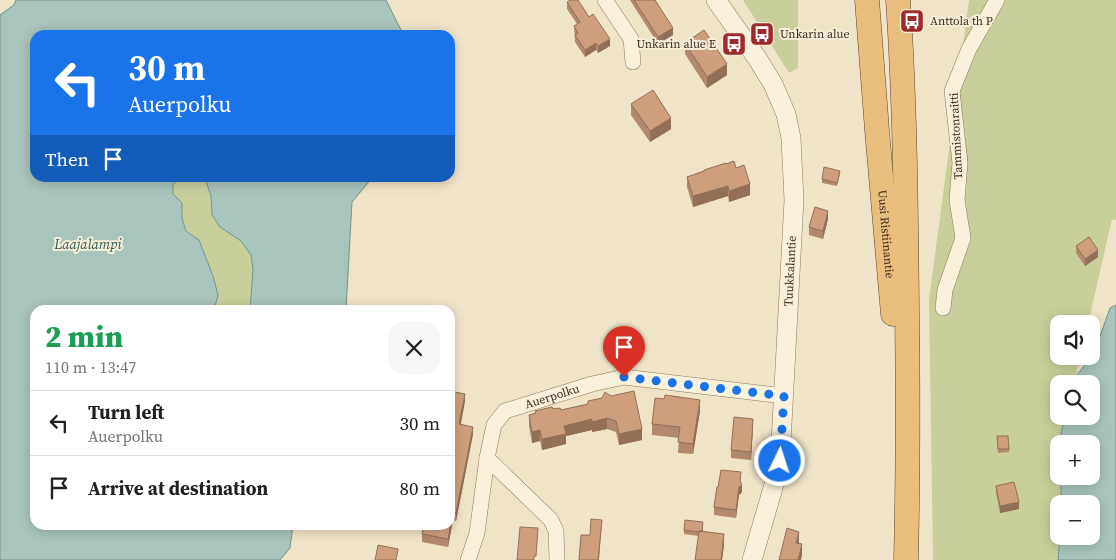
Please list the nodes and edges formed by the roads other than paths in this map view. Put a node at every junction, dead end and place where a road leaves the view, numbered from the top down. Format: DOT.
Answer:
graph roads {
  1 [pos="605,0"];
  2 [pos="716,0"];
  3 [pos="867,0"];
  4 [pos="898,0"];
  5 [pos="997,0"];
  6 [pos="633,62"];
  7 [pos="943,308"];
  8 [pos="784,396"];
  9 [pos="487,458"];
  10 [pos="908,468"];
  11 [pos="468,560"];
  12 [pos="557,560"];
  13 [pos="752,560"];
  14 [pos="906,560"];
  1 -- 6 [label="street"];
  2 -- 8 [label="street, Tuukkalantie"];
  3 -- 10 [label="highway, Uusi Ristiinantie"];
  4 -- 10 [label="highway, Uusi Ristiinantie"];
  5 -- 7 [label="street, Tammistonraitti"];
  8 -- 9 [label="street, Auerpolku"];
  8 -- 13 [label="street, Tuukkalantie"];
  9 -- 11 [label="street, Auerpolku"];
  9 -- 12 [label="street"];
  10 -- 14 [label="highway, Uusi Ristiinantie"];
}
